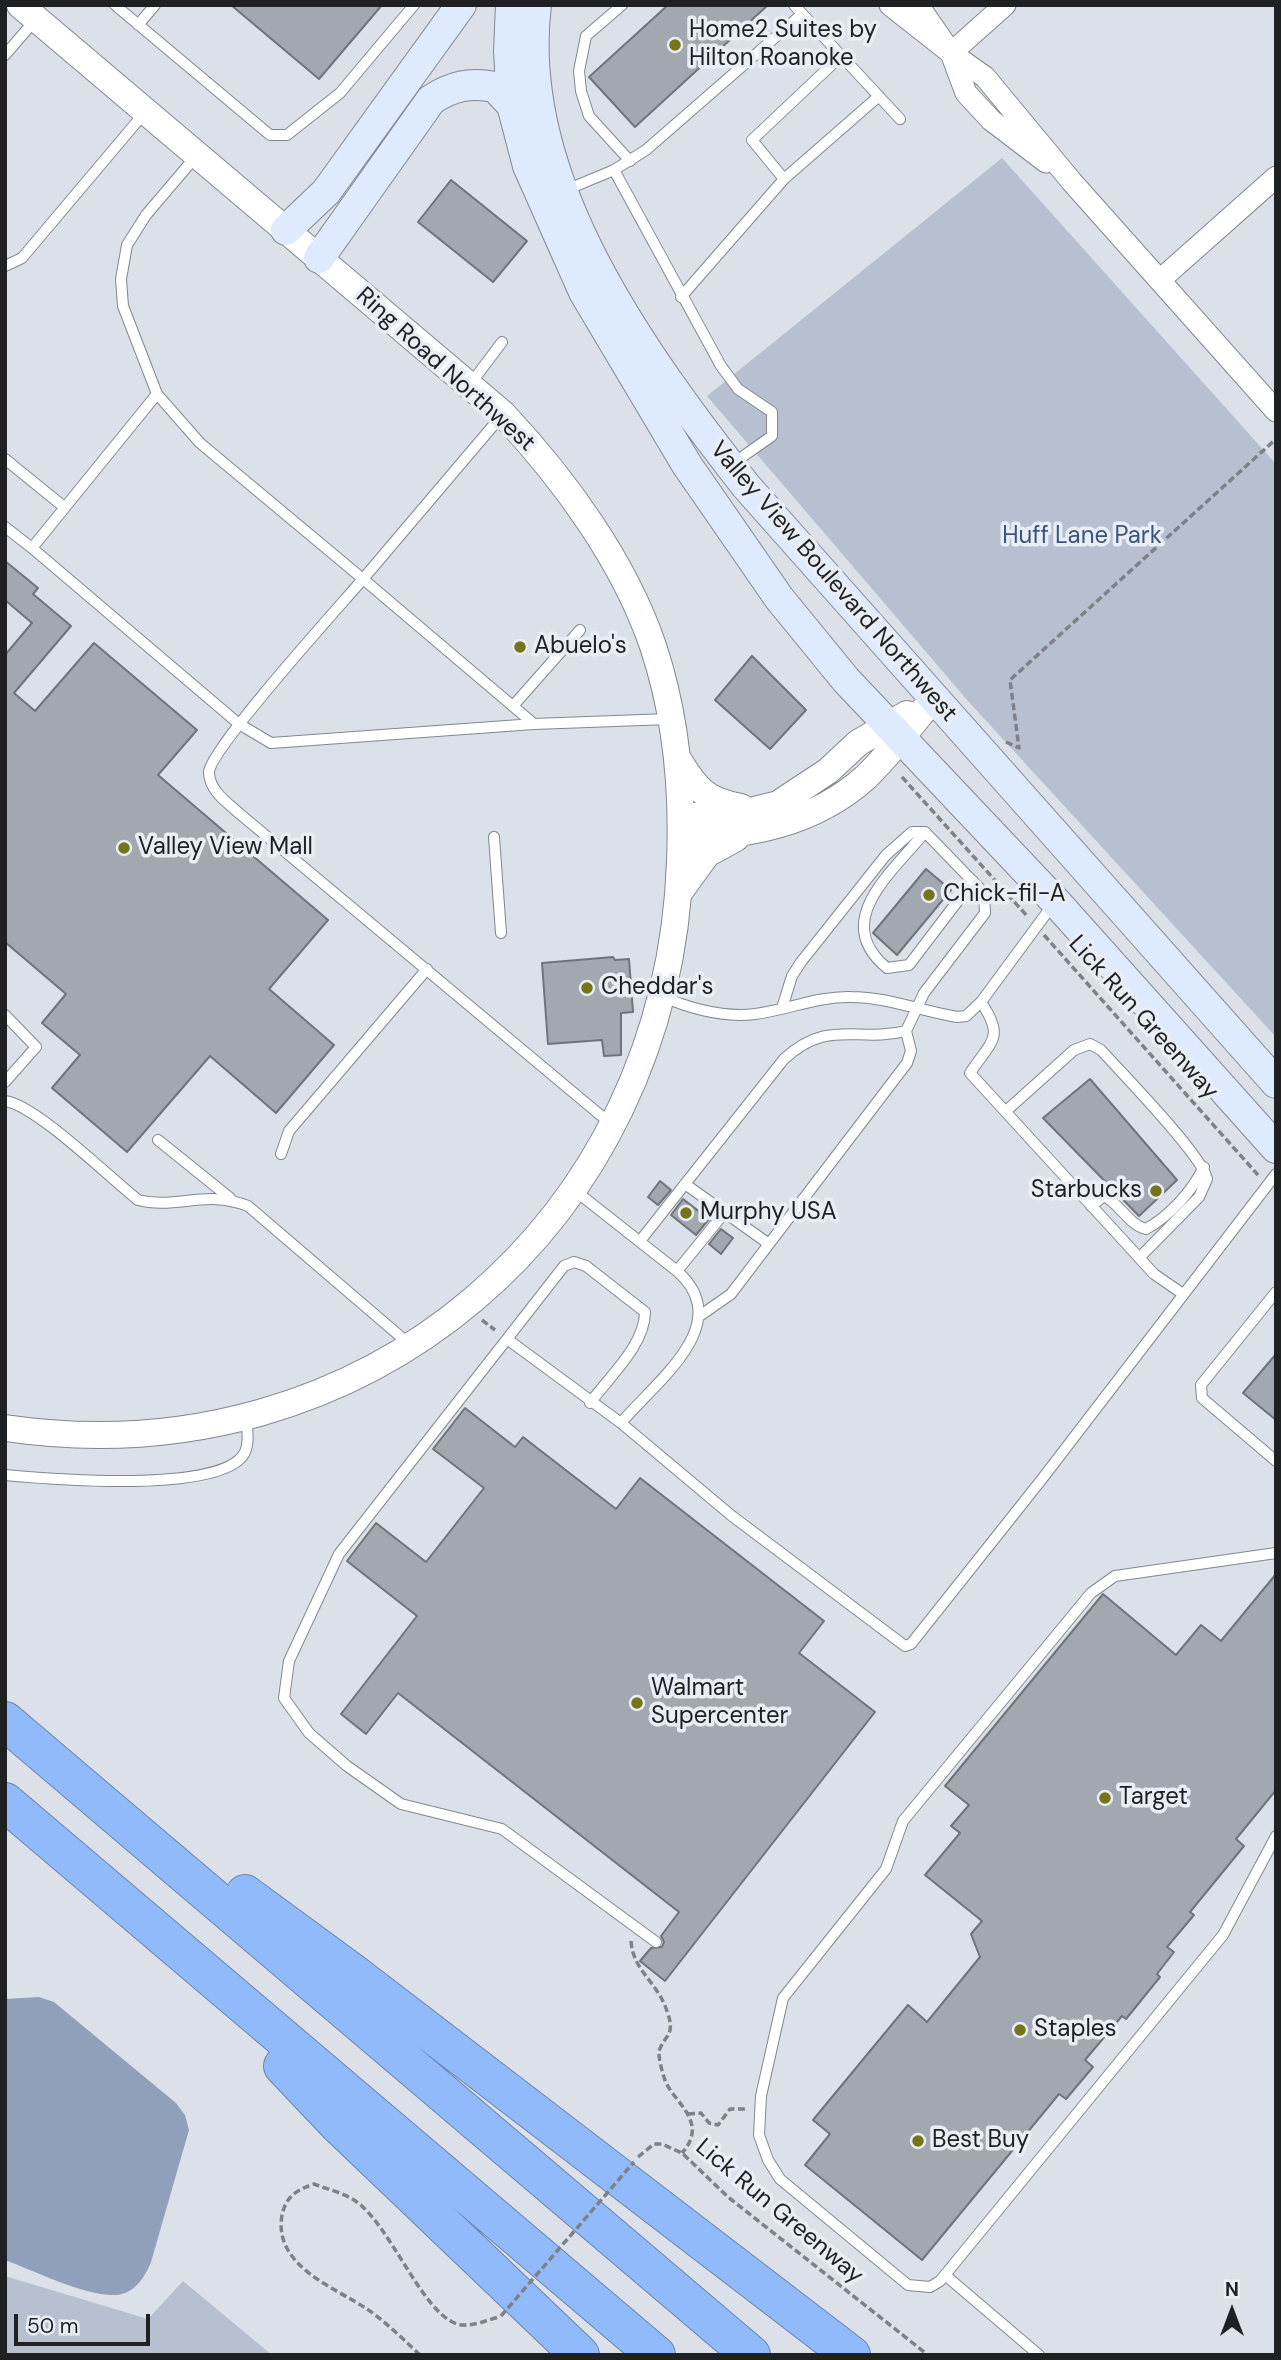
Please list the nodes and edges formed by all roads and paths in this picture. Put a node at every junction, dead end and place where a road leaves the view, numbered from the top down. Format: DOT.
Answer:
graph roads {
  1 [pos="115,5"];
  2 [pos="155,5"];
  3 [pos="414,5"];
  4 [pos="461,5"];
  5 [pos="512,5"];
  6 [pos="536,5"];
  7 [pos="622,5"];
  8 [pos="890,5"];
  9 [pos="918,5"];
  10 [pos="1005,5"];
  11 [pos="798,10"];
  12 [pos="28,12"];
  13 [pos="138,25"];
  14 [pos="951,53"];
  15 [pos="5,55"];
  16 [pos="841,56"];
  17 [pos="879,96"];
  18 [pos="512,105"];
  19 [pos="146,111"];
  20 [pos="900,118"];
  21 [pos="197,155"];
  22 [pos="630,160"];
  23 [pos="614,170"];
  24 [pos="1276,177"];
  25 [pos="784,179"];
  26 [pos="563,191"];
  27 [pos="286,230"];
  28 [pos="319,258"];
  29 [pos="5,266"];
  30 [pos="1160,280"];
  31 [pos="681,297"];
  32 [pos="608,335"];
  33 [pos="502,342"];
  34 [pos="469,386"];
  35 [pos="157,394"];
  36 [pos="1276,411"];
  37 [pos="503,414"];
  38 [pos="1276,439"];
  39 [pos="5,459"];
  40 [pos="729,465"];
  41 [pos="64,508"];
  42 [pos="5,527"];
  43 [pos="32,548"];
  44 [pos="363,579"];
  45 [pos="580,630"];
  46 [pos="933,699"];
  47 [pos="513,706"];
  48 [pos="671,719"];
  49 [pos="239,724"];
  50 [pos="534,724"];
  51 [pos="894,732"];
  52 [pos="996,738"];
  53 [pos="676,754"];
  54 [pos="906,773"];
  55 [pos="767,807"];
  56 [pos="681,827"];
  57 [pos="925,832"];
  58 [pos="747,834"];
  59 [pos="494,837"];
  60 [pos="973,881"];
  61 [pos="678,894"];
  62 [pos="1055,901"];
  63 [pos="1036,926"];
  64 [pos="501,933"];
  65 [pos="427,970"];
  66 [pos="661,996"];
  67 [pos="981,1002"];
  68 [pos="782,1008"];
  69 [pos="916,1008"];
  70 [pos="5,1015"];
  71 [pos="906,1031"];
  72 [pos="5,1082"];
  73 [pos="1276,1083"];
  74 [pos="5,1101"];
  75 [pos="1006,1111"];
  76 [pos="612,1125"];
  77 [pos="158,1140"];
  78 [pos="1276,1149"];
  79 [pos="281,1154"];
  80 [pos="1204,1167"];
  81 [pos="1276,1174"];
  82 [pos="685,1184"];
  83 [pos="1267,1186"];
  84 [pos="573,1189"];
  85 [pos="230,1198"];
  86 [pos="1091,1206"];
  87 [pos="725,1212"];
  88 [pos="640,1241"];
  89 [pos="769,1244"];
  90 [pos="1139,1258"];
  91 [pos="677,1271"];
  92 [pos="1276,1292"];
  93 [pos="1183,1294"];
  94 [pos="457,1315"];
  95 [pos="701,1315"];
  96 [pos="507,1339"];
  97 [pos="412,1347"];
  98 [pos="590,1403"];
  99 [pos="246,1417"];
  100 [pos="621,1423"];
  101 [pos="5,1428"];
  102 [pos="1276,1461"];
  103 [pos="5,1475"];
  104 [pos="1276,1553"];
  105 [pos="5,1721"];
  106 [pos="68,1774"];
  107 [pos="5,1802"];
  108 [pos="1276,1836"];
  109 [pos="629,1922"];
  110 [pos="656,1942"];
  111 [pos="209,1974"];
  112 [pos="760,2112"];
  113 [pos="688,2114"];
  114 [pos="682,2153"];
  115 [pos="945,2275"];
  116 [pos="420,2355"];
  117 [pos="580,2355"];
  118 [pos="656,2355"];
  119 [pos="751,2355"];
  120 [pos="851,2355"];
  121 [pos="928,2355"];
  122 [pos="1039,2355"];
  1 -- 13 [label="lane"];
  2 -- 13 [label="lane"];
  3 -- 13 [label="lane"];
  4 -- 27 [label="main road"];
  5 -- 18 [label="main road, Valley View Boulevard Northwest"];
  6 -- 26 [label="main road, Valley View Boulevard Northwest"];
  7 -- 22 [label="lane"];
  8 -- 14 [label="street"];
  9 -- 14 [label="street"];
  10 -- 14 [label="street"];
  11 -- 16 [label="lane"];
  11 -- 22 [label="lane"];
  12 -- 15 [label="lane"];
  12 -- 19 [label="street, Ring Road Northwest"];
  14 -- 30 [label="street"];
  16 -- 17 [label="lane"];
  16 -- 25 [label="lane"];
  17 -- 20 [label="lane"];
  17 -- 25 [label="lane"];
  18 -- 28 [label="main road"];
  18 -- 32 [label="main road, Valley View Boulevard Northwest"];
  19 -- 21 [label="street, Ring Road Northwest"];
  19 -- 29 [label="lane"];
  21 -- 27 [label="street, Ring Road Northwest"];
  21 -- 35 [label="lane"];
  22 -- 23 [label="lane"];
  23 -- 26 [label="lane"];
  23 -- 31 [label="lane"];
  24 -- 30 [label="street"];
  25 -- 31 [label="lane"];
  26 -- 40 [label="main road, Valley View Boulevard Northwest"];
  27 -- 28 [label="street, Ring Road Northwest"];
  28 -- 34 [label="street, Ring Road Northwest"];
  30 -- 36 [label="street"];
  31 -- 40 [label="lane"];
  32 -- 40 [label="main road"];
  32 -- 51 [label="main road, Valley View Boulevard Northwest"];
  33 -- 34 [label="lane"];
  34 -- 37 [label="street, Ring Road Northwest"];
  35 -- 41 [label="lane"];
  35 -- 44 [label="lane"];
  37 -- 44 [label="lane"];
  37 -- 48 [label="street, Ring Road Northwest"];
  38 -- 52 [label="path"];
  39 -- 41 [label="lane"];
  40 -- 46 [label="main road, Valley View Boulevard Northwest"];
  41 -- 43 [label="lane"];
  42 -- 43 [label="lane"];
  43 -- 49 [label="lane"];
  44 -- 47 [label="lane"];
  44 -- 49 [label="lane"];
  45 -- 47 [label="lane"];
  46 -- 51 [label="street"];
  46 -- 73 [label="main road, Valley View Boulevard Northwest"];
  47 -- 50 [label="lane"];
  48 -- 50 [label="lane"];
  48 -- 53 [label="street, Ring Road Northwest"];
  49 -- 50 [label="lane"];
  49 -- 65 [label="lane"];
  51 -- 55 [label="street"];
  51 -- 58 [label="street"];
  51 -- 62 [label="main road, Valley View Boulevard Northwest"];
  53 -- 55 [label="street"];
  53 -- 56 [label="street, Ring Road Northwest"];
  54 -- 63 [label="path, Lick Run Greenway"];
  55 -- 56 [label="street"];
  56 -- 58 [label="street"];
  56 -- 61 [label="street, Ring Road Northwest"];
  57 -- 60 [label="lane"];
  57 -- 60 [label="lane"];
  57 -- 68 [label="lane"];
  58 -- 61 [label="street"];
  59 -- 64 [label="lane"];
  60 -- 69 [label="lane"];
  61 -- 66 [label="street, Ring Road Northwest"];
  62 -- 63 [label="lane"];
  62 -- 78 [label="main road, Valley View Boulevard Northwest"];
  63 -- 67 [label="lane"];
  63 -- 83 [label="path, Lick Run Greenway"];
  65 -- 76 [label="lane"];
  65 -- 79 [label="lane"];
  66 -- 68 [label="lane"];
  66 -- 76 [label="street, Ring Road Northwest"];
  67 -- 69 [label="lane"];
  67 -- 75 [label="lane"];
  68 -- 69 [label="lane"];
  69 -- 71 [label="lane"];
  70 -- 72 [label="lane"];
  71 -- 82 [label="lane"];
  71 -- 89 [label="lane"];
  74 -- 85 [label="lane"];
  75 -- 80 [label="lane"];
  75 -- 86 [label="lane"];
  76 -- 84 [label="street, Ring Road Northwest"];
  77 -- 85 [label="lane"];
  80 -- 86 [label="lane"];
  80 -- 90 [label="lane"];
  81 -- 83 [label="lane"];
  82 -- 87 [label="lane"];
  82 -- 88 [label="lane"];
  83 -- 93 [label="lane"];
  84 -- 88 [label="lane"];
  84 -- 94 [label="street, Ring Road Northwest"];
  85 -- 97 [label="lane"];
  86 -- 90 [label="lane"];
  87 -- 89 [label="lane"];
  87 -- 91 [label="lane"];
  88 -- 91 [label="lane"];
  89 -- 95 [label="lane"];
  90 -- 93 [label="lane"];
  91 -- 95 [label="lane"];
  92 -- 102 [label="lane"];
  93 -- 100 [label="lane"];
  94 -- 96 [label="path"];
  94 -- 97 [label="street, Ring Road Northwest"];
  95 -- 100 [label="lane"];
  96 -- 98 [label="lane"];
  96 -- 98 [label="lane"];
  96 -- 109 [label="lane"];
  97 -- 99 [label="street, Ring Road Northwest"];
  98 -- 100 [label="lane"];
  99 -- 101 [label="street, Ring Road Northwest"];
  99 -- 103 [label="lane"];
  104 -- 112 [label="lane"];
  105 -- 106 [label="highway"];
  106 -- 119 [label="highway"];
  106 -- 120 [label="highway"];
  107 -- 111 [label="highway"];
  108 -- 115 [label="lane"];
  109 -- 110 [label="lane"];
  109 -- 113 [label="path"];
  111 -- 117 [label="highway"];
  111 -- 118 [label="highway"];
  112 -- 113 [label="path"];
  112 -- 115 [label="lane"];
  113 -- 114 [label="path"];
  114 -- 116 [label="path, Lick Run Greenway, bridge"];
  114 -- 121 [label="path, Lick Run Greenway"];
  115 -- 122 [label="lane"];
}
